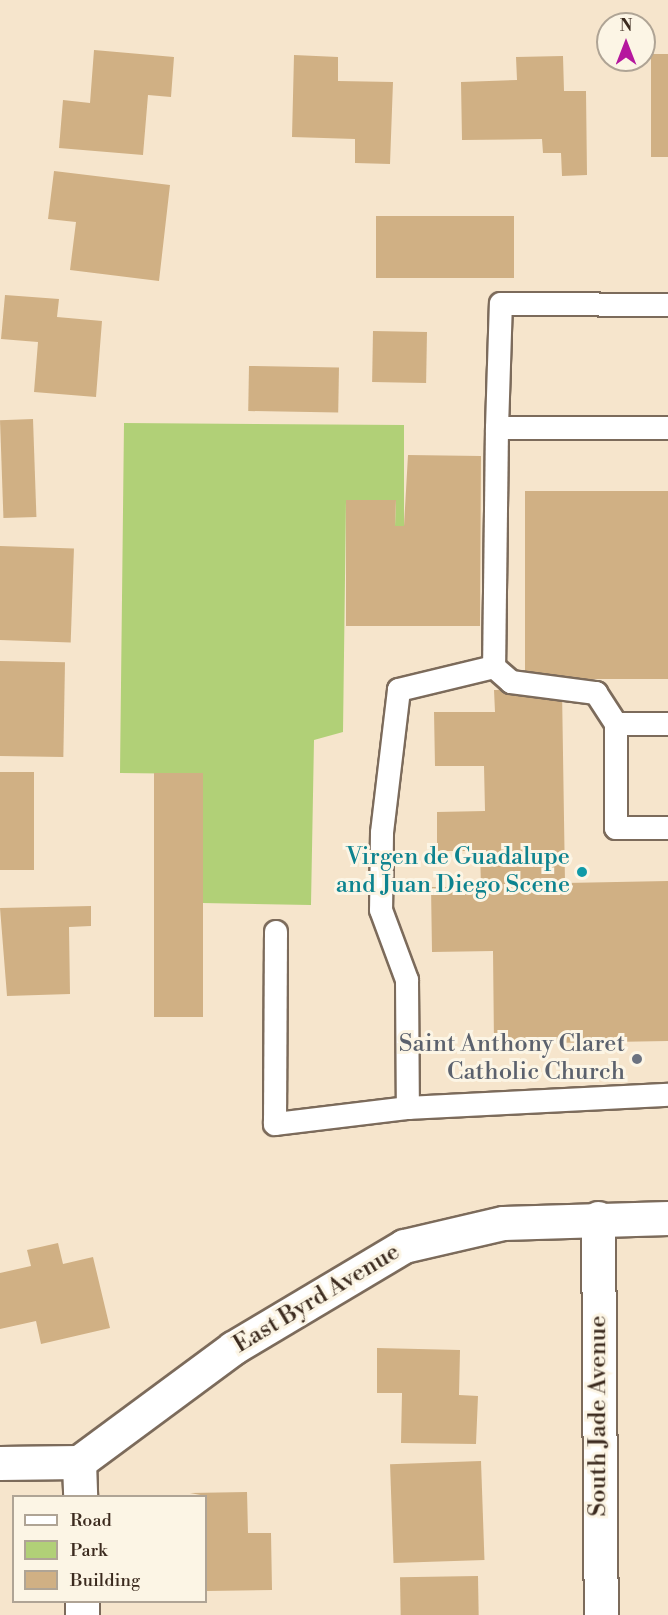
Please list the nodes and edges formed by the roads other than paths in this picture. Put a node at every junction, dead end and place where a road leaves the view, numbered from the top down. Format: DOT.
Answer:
graph roads {
  1 [pos="668,305"];
  2 [pos="497,428"];
  3 [pos="668,428"];
  4 [pos="494,667"];
  5 [pos="616,724"];
  6 [pos="668,724"];
  7 [pos="668,828"];
  8 [pos="276,932"];
  9 [pos="668,1095"];
  10 [pos="408,1108"];
  11 [pos="598,1218"];
  12 [pos="668,1218"];
  13 [pos="79,1462"];
  14 [pos="0,1463"];
  15 [pos="80,1495"];
  16 [pos="601,1615"];
  1 -- 2 [label="lane"];
  2 -- 3 [label="lane"];
  2 -- 4 [label="lane"];
  4 -- 5 [label="lane"];
  4 -- 10 [label="lane"];
  5 -- 6 [label="lane"];
  5 -- 7 [label="lane"];
  8 -- 10 [label="lane"];
  9 -- 10 [label="lane"];
  11 -- 12 [label="street, East Byrd Avenue"];
  11 -- 13 [label="street, East Byrd Avenue"];
  11 -- 16 [label="street, South Jade Avenue"];
  13 -- 14 [label="street"];
  13 -- 15 [label="street"];
}
